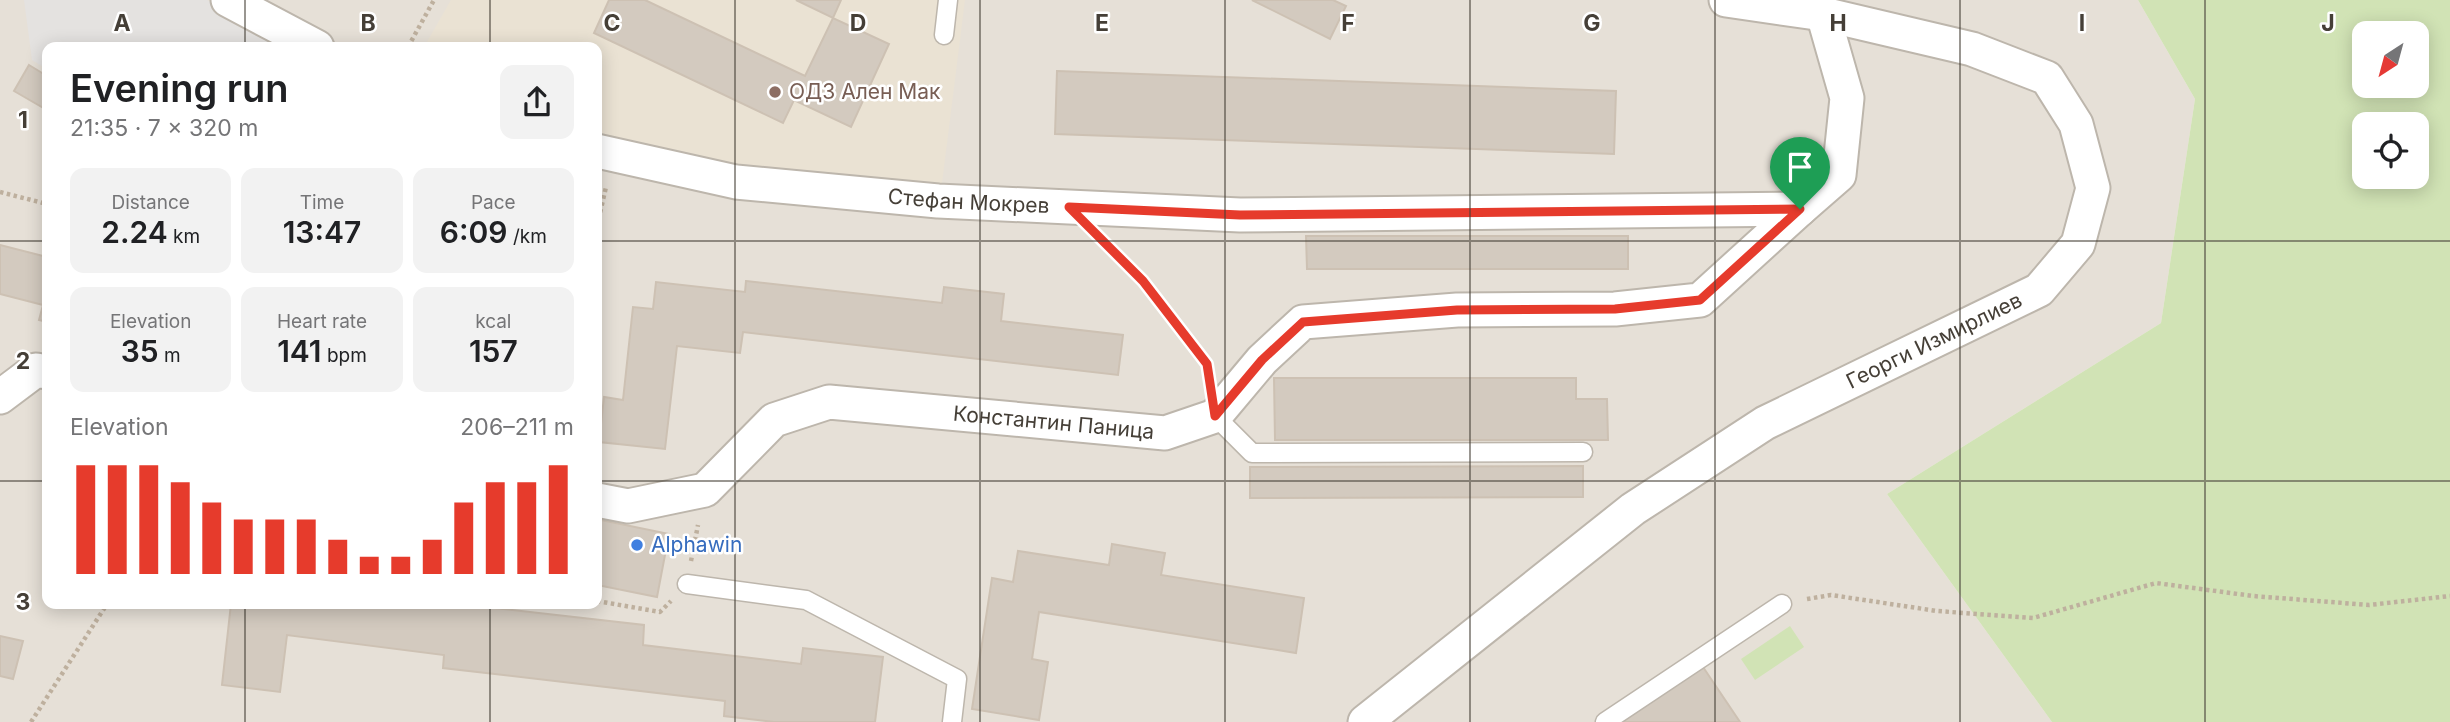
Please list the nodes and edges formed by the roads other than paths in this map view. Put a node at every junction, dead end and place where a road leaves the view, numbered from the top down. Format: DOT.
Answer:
graph roads {
  1 [pos="228,0"];
  2 [pos="948,0"];
  3 [pos="1726,0"];
  4 [pos="1823,14"];
  5 [pos="944,35"];
  6 [pos="308,42"];
  7 [pos="602,152"];
  8 [pos="1800,209"];
  9 [pos="42,371"];
  10 [pos="0,397"];
  11 [pos="1215,416"];
  12 [pos="1583,452"];
  13 [pos="602,500"];
  14 [pos="687,584"];
  15 [pos="1782,604"];
  16 [pos="952,722"];
  17 [pos="1365,722"];
  18 [pos="1605,722"];
  1 -- 6 [label="street"];
  2 -- 5 [label="lane"];
  3 -- 4 [label="street, Георги Измирлиев"];
  4 -- 8 [label="street"];
  4 -- 17 [label="street, Георги Измирлиев"];
  7 -- 8 [label="street, Стефан Мокрев"];
  8 -- 11 [label="street"];
  9 -- 10 [label="street"];
  11 -- 12 [label="lane"];
  11 -- 13 [label="street, Константин Паница"];
  14 -- 16 [label="lane"];
  15 -- 18 [label="lane"];
}
